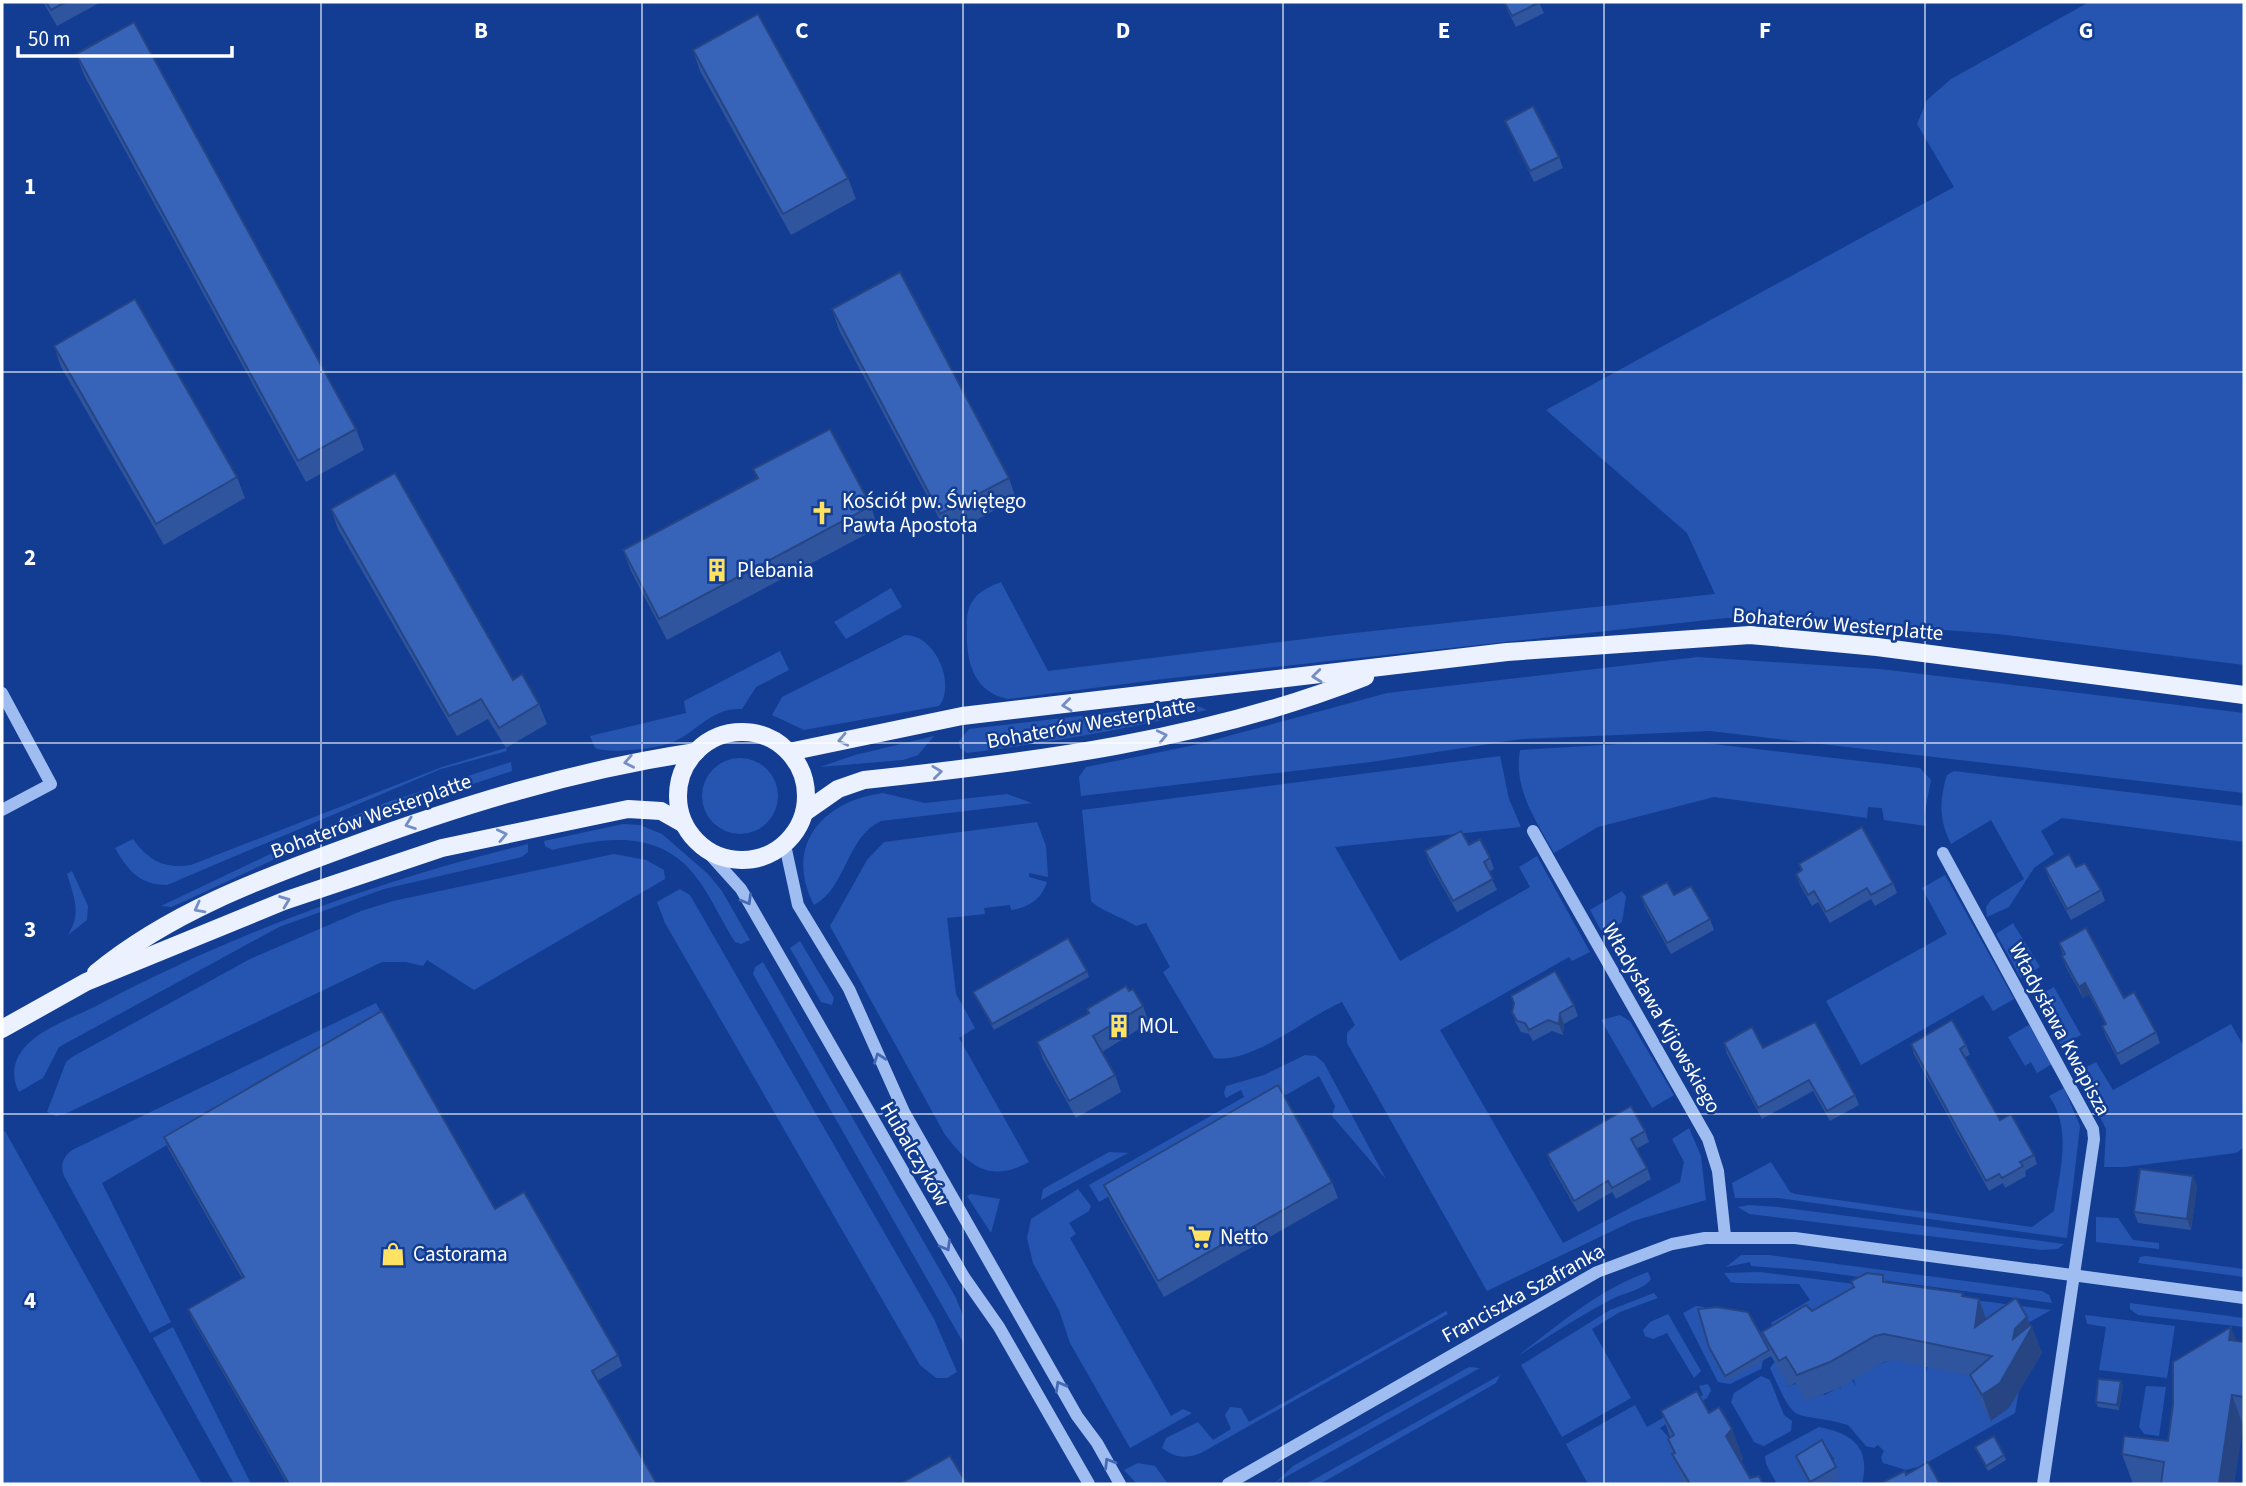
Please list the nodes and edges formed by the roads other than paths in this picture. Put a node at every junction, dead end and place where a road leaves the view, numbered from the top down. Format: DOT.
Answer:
graph roads {
  1 [pos="1385,669"];
  2 [pos="2,693"];
  3 [pos="2244,695"];
  4 [pos="696,752"];
  5 [pos="789,752"];
  6 [pos="2,810"];
  7 [pos="805,812"];
  8 [pos="684,824"];
  9 [pos="1533,831"];
  10 [pos="785,845"];
  11 [pos="704,848"];
  12 [pos="1943,853"];
  13 [pos="86,982"];
  14 [pos="2,1029"];
  15 [pos="1725,1236"];
  16 [pos="2074,1276"];
  17 [pos="2244,1298"];
  18 [pos="1089,1484"];
  19 [pos="1120,1484"];
  20 [pos="1228,1484"];
  21 [pos="2043,1484"];
  1 -- 3 [label="main road, Bohaterów Westerplatte"];
  1 -- 5 [label="main road, Bohaterów Westerplatte, one-way"];
  7 -- 1 [label="main road, Bohaterów Westerplatte, one-way"];
  2 -- 6 [label="street"];
  4 -- 5 [label="main road"];
  4 -- 8 [label="main road"];
  4 -- 13 [label="main road, Bohaterów Westerplatte, one-way"];
  5 -- 7 [label="main road"];
  7 -- 10 [label="main road"];
  8 -- 11 [label="main road"];
  13 -- 8 [label="main road, Bohaterów Westerplatte, one-way"];
  9 -- 15 [label="street, Władysława Kijowskiego"];
  10 -- 11 [label="main road"];
  19 -- 10 [label="street, Hubalczyków, one-way"];
  11 -- 18 [label="street, Hubalczyków, one-way"];
  12 -- 16 [label="street, Władysława Kwapisza"];
  13 -- 14 [label="main road, Bohaterów Westerplatte"];
  15 -- 16 [label="street, Franciszka Szafranka"];
  15 -- 20 [label="street, Franciszka Szafranka"];
  16 -- 17 [label="street, Franciszka Szafranka"];
  16 -- 21 [label="street"];
}
